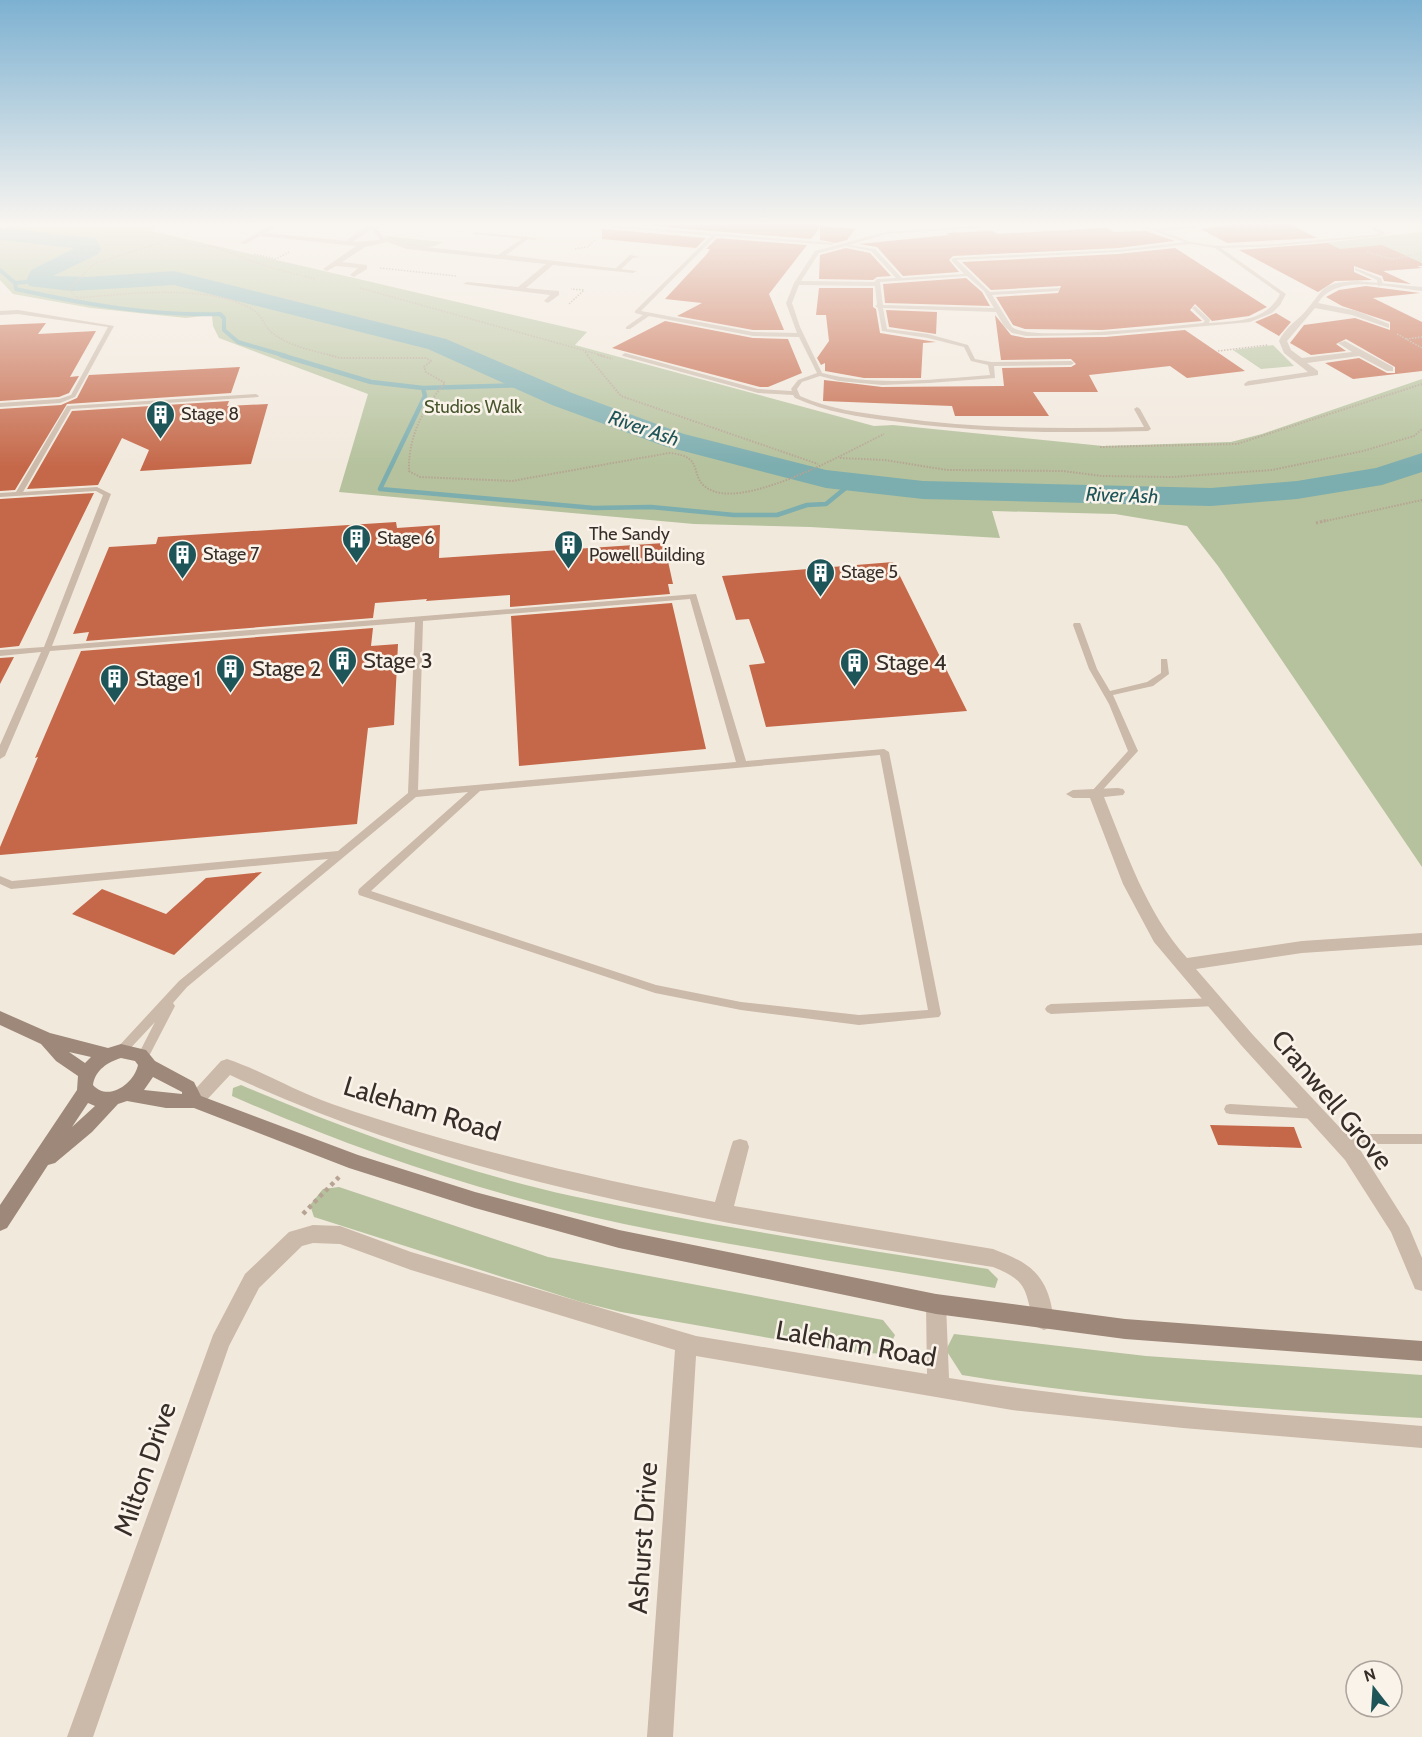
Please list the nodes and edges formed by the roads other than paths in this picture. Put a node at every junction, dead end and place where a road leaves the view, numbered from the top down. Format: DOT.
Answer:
graph roads {
  1 [pos="644,305"];
  2 [pos="790,305"];
  3 [pos="995,305"];
  4 [pos="1275,305"];
  5 [pos="1314,305"];
  6 [pos="878,306"];
  7 [pos="1195,308"];
  8 [pos="998,310"];
  9 [pos="0,313"];
  10 [pos="648,314"];
  11 [pos="1205,325"];
  12 [pos="1385,325"];
  13 [pos="628,328"];
  14 [pos="802,335"];
  15 [pos="1342,343"];
  16 [pos="1361,353"];
  17 [pos="625,355"];
  18 [pos="1300,361"];
  19 [pos="1071,363"];
  20 [pos="992,364"];
  21 [pos="1390,369"];
  22 [pos="820,374"];
  23 [pos="1248,384"];
  24 [pos="794,393"];
  25 [pos="256,396"];
  26 [pos="0,405"];
  27 [pos="1137,408"];
  28 [pos="18,494"];
  29 [pos="0,495"];
  30 [pos="419,619"];
  31 [pos="1077,625"];
  32 [pos="47,649"];
  33 [pos="0,653"];
  34 [pos="1164,661"];
  35 [pos="1108,694"];
  36 [pos="0,756"];
  37 [pos="742,765"];
  38 [pos="477,790"];
  39 [pos="1118,792"];
  40 [pos="1095,793"];
  41 [pos="413,794"];
  42 [pos="1073,794"];
  43 [pos="341,854"];
  44 [pos="0,880"];
  45 [pos="1422,939"];
  46 [pos="1184,965"];
  47 [pos="173,998"];
  48 [pos="1215,1002"];
  49 [pos="1051,1009"];
  50 [pos="0,1018"];
  51 [pos="46,1039"];
  52 [pos="115,1053"];
  53 [pos="146,1062"];
  54 [pos="86,1082"];
  55 [pos="120,1096"];
  56 [pos="195,1101"];
  57 [pos="1230,1109"];
  58 [pos="1316,1114"];
  59 [pos="1338,1139"];
  60 [pos="1422,1139"];
  61 [pos="740,1147"];
  62 [pos="41,1163"];
  63 [pos="722,1213"];
  64 [pos="0,1222"];
  65 [pos="296,1238"];
  66 [pos="1422,1282"];
  67 [pos="936,1304"];
  68 [pos="1044,1320"];
  69 [pos="686,1342"];
  70 [pos="1422,1351"];
  71 [pos="938,1387"];
  72 [pos="1422,1437"];
  73 [pos="80,1737"];
  74 [pos="660,1737"];
  1 -- 10 [label="lane"];
  2 -- 14 [label="lane"];
  3 -- 8 [label="lane"];
  4 -- 11 [label="lane"];
  5 -- 12 [label="street"];
  5 -- 18 [label="street"];
  6 -- 8 [label="lane"];
  6 -- 20 [label="lane"];
  7 -- 11 [label="lane"];
  8 -- 11 [label="lane"];
  9 -- 26 [label="lane"];
  10 -- 13 [label="lane"];
  10 -- 14 [label="lane"];
  14 -- 22 [label="lane"];
  15 -- 16 [label="street"];
  16 -- 18 [label="street"];
  16 -- 21 [label="street"];
  17 -- 24 [label="lane"];
  18 -- 23 [label="street"];
  19 -- 20 [label="lane"];
  20 -- 22 [label="lane"];
  22 -- 24 [label="lane"];
  24 -- 27 [label="lane"];
  25 -- 28 [label="lane"];
  28 -- 29 [label="lane"];
  28 -- 32 [label="lane"];
  30 -- 32 [label="lane"];
  30 -- 37 [label="lane"];
  30 -- 41 [label="lane"];
  31 -- 35 [label="lane"];
  32 -- 33 [label="lane"];
  32 -- 36 [label="lane"];
  34 -- 35 [label="lane"];
  35 -- 40 [label="lane"];
  37 -- 38 [label="lane"];
  37 -- 38 [label="lane"];
  38 -- 41 [label="lane"];
  39 -- 40 [label="street"];
  40 -- 42 [label="street"];
  40 -- 46 [label="street, Cranwell Grove"];
  41 -- 43 [label="lane"];
  43 -- 44 [label="lane"];
  43 -- 47 [label="lane"];
  45 -- 46 [label="street"];
  46 -- 48 [label="street, Cranwell Grove"];
  47 -- 52 [label="lane"];
  47 -- 53 [label="lane"];
  48 -- 49 [label="lane"];
  48 -- 58 [label="street, Cranwell Grove"];
  50 -- 51 [label="main road"];
  51 -- 52 [label="main road"];
  51 -- 54 [label="main road"];
  52 -- 53 [label="main road"];
  52 -- 54 [label="main road"];
  53 -- 55 [label="main road"];
  53 -- 56 [label="main road"];
  54 -- 55 [label="main road"];
  54 -- 62 [label="main road"];
  55 -- 56 [label="main road"];
  55 -- 62 [label="main road"];
  56 -- 63 [label="street, Laleham Road"];
  56 -- 67 [label="main road"];
  57 -- 58 [label="lane"];
  58 -- 59 [label="street, Cranwell Grove"];
  59 -- 60 [label="lane"];
  59 -- 66 [label="street, Cranwell Grove"];
  61 -- 63 [label="street"];
  62 -- 64 [label="main road"];
  63 -- 68 [label="street, Laleham Road"];
  65 -- 69 [label="street, Laleham Road"];
  65 -- 73 [label="street, Milton Drive"];
  67 -- 68 [label="main road"];
  67 -- 71 [label="street"];
  68 -- 70 [label="main road"];
  69 -- 71 [label="street, Laleham Road"];
  69 -- 74 [label="street, Ashurst Drive"];
  71 -- 72 [label="street, Laleham Road"];
}
